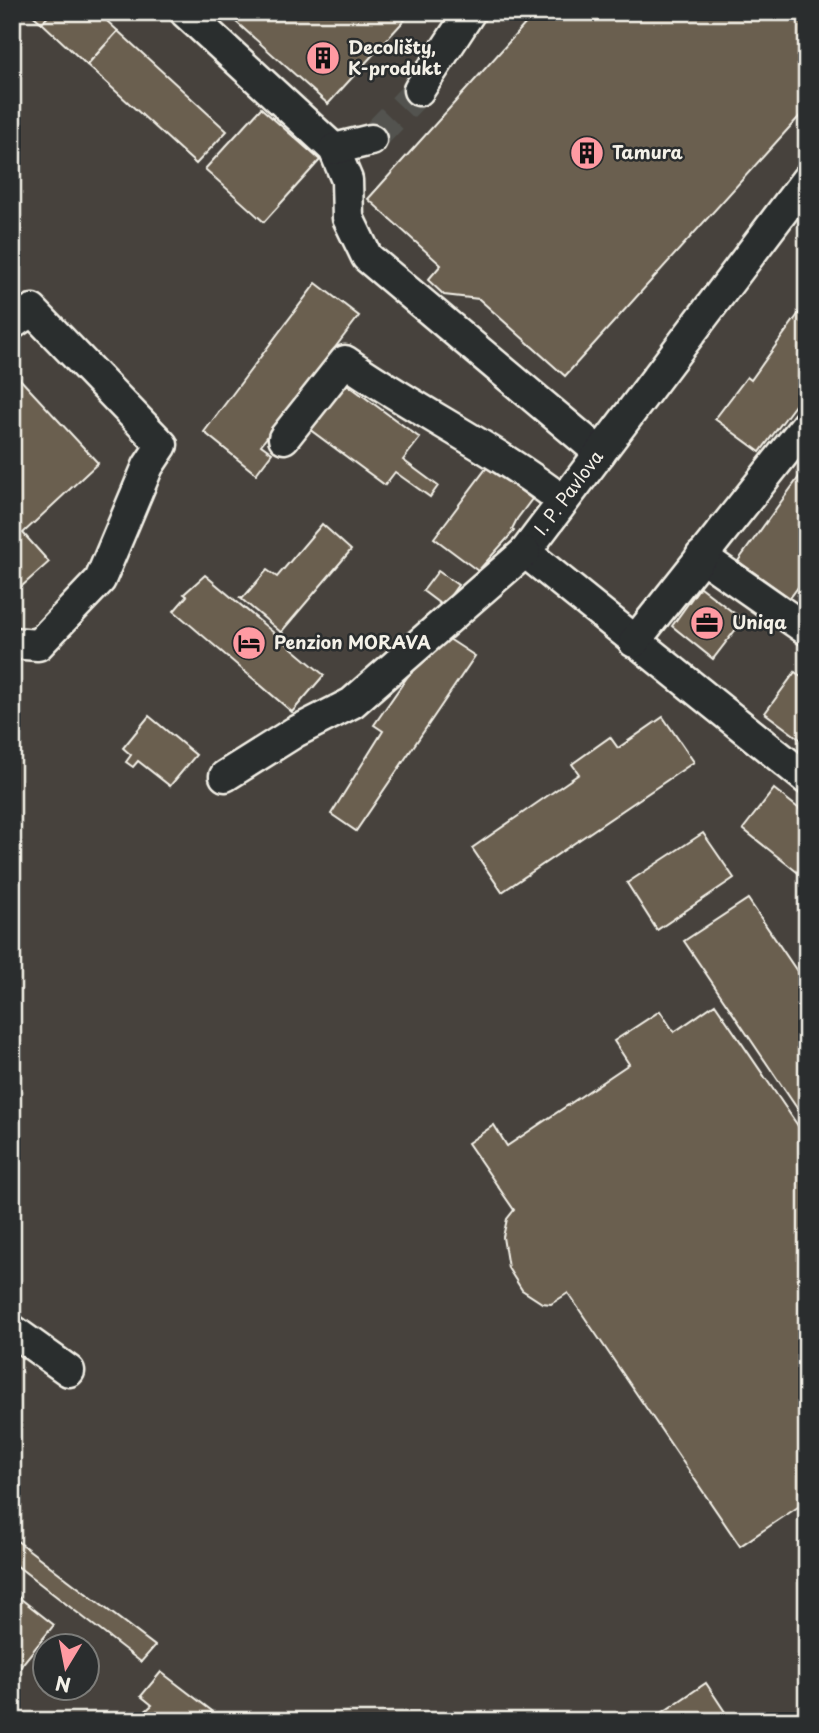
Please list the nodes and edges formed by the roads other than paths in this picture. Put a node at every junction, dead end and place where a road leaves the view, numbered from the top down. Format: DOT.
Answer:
graph roads {
  1 [pos="185,12"];
  2 [pos="470,12"];
  3 [pos="419,90"];
  4 [pos="371,140"];
  5 [pos="334,149"];
  6 [pos="807,179"];
  7 [pos="12,324"];
  8 [pos="807,424"];
  9 [pos="284,438"];
  10 [pos="600,453"];
  11 [pos="563,501"];
  12 [pos="525,552"];
  13 [pos="701,556"];
  14 [pos="807,630"];
  15 [pos="634,642"];
  16 [pos="12,643"];
  17 [pos="225,776"];
  18 [pos="807,779"];
  19 [pos="12,1329"];
  20 [pos="69,1371"];
  1 -- 5 [label="street"];
  2 -- 3 [label="street"];
  4 -- 5 [label="street"];
  5 -- 10 [label="street"];
  6 -- 10 [label="street, I. P. Pavlova"];
  7 -- 16 [label="street"];
  8 -- 13 [label="street"];
  9 -- 11 [label="street"];
  10 -- 11 [label="street, I. P. Pavlova"];
  11 -- 12 [label="street, I. P. Pavlova"];
  12 -- 15 [label="street, I. P. Pavlova"];
  12 -- 17 [label="street"];
  13 -- 14 [label="street"];
  13 -- 15 [label="street"];
  15 -- 18 [label="street, I. P. Pavlova"];
  19 -- 20 [label="street"];
}
